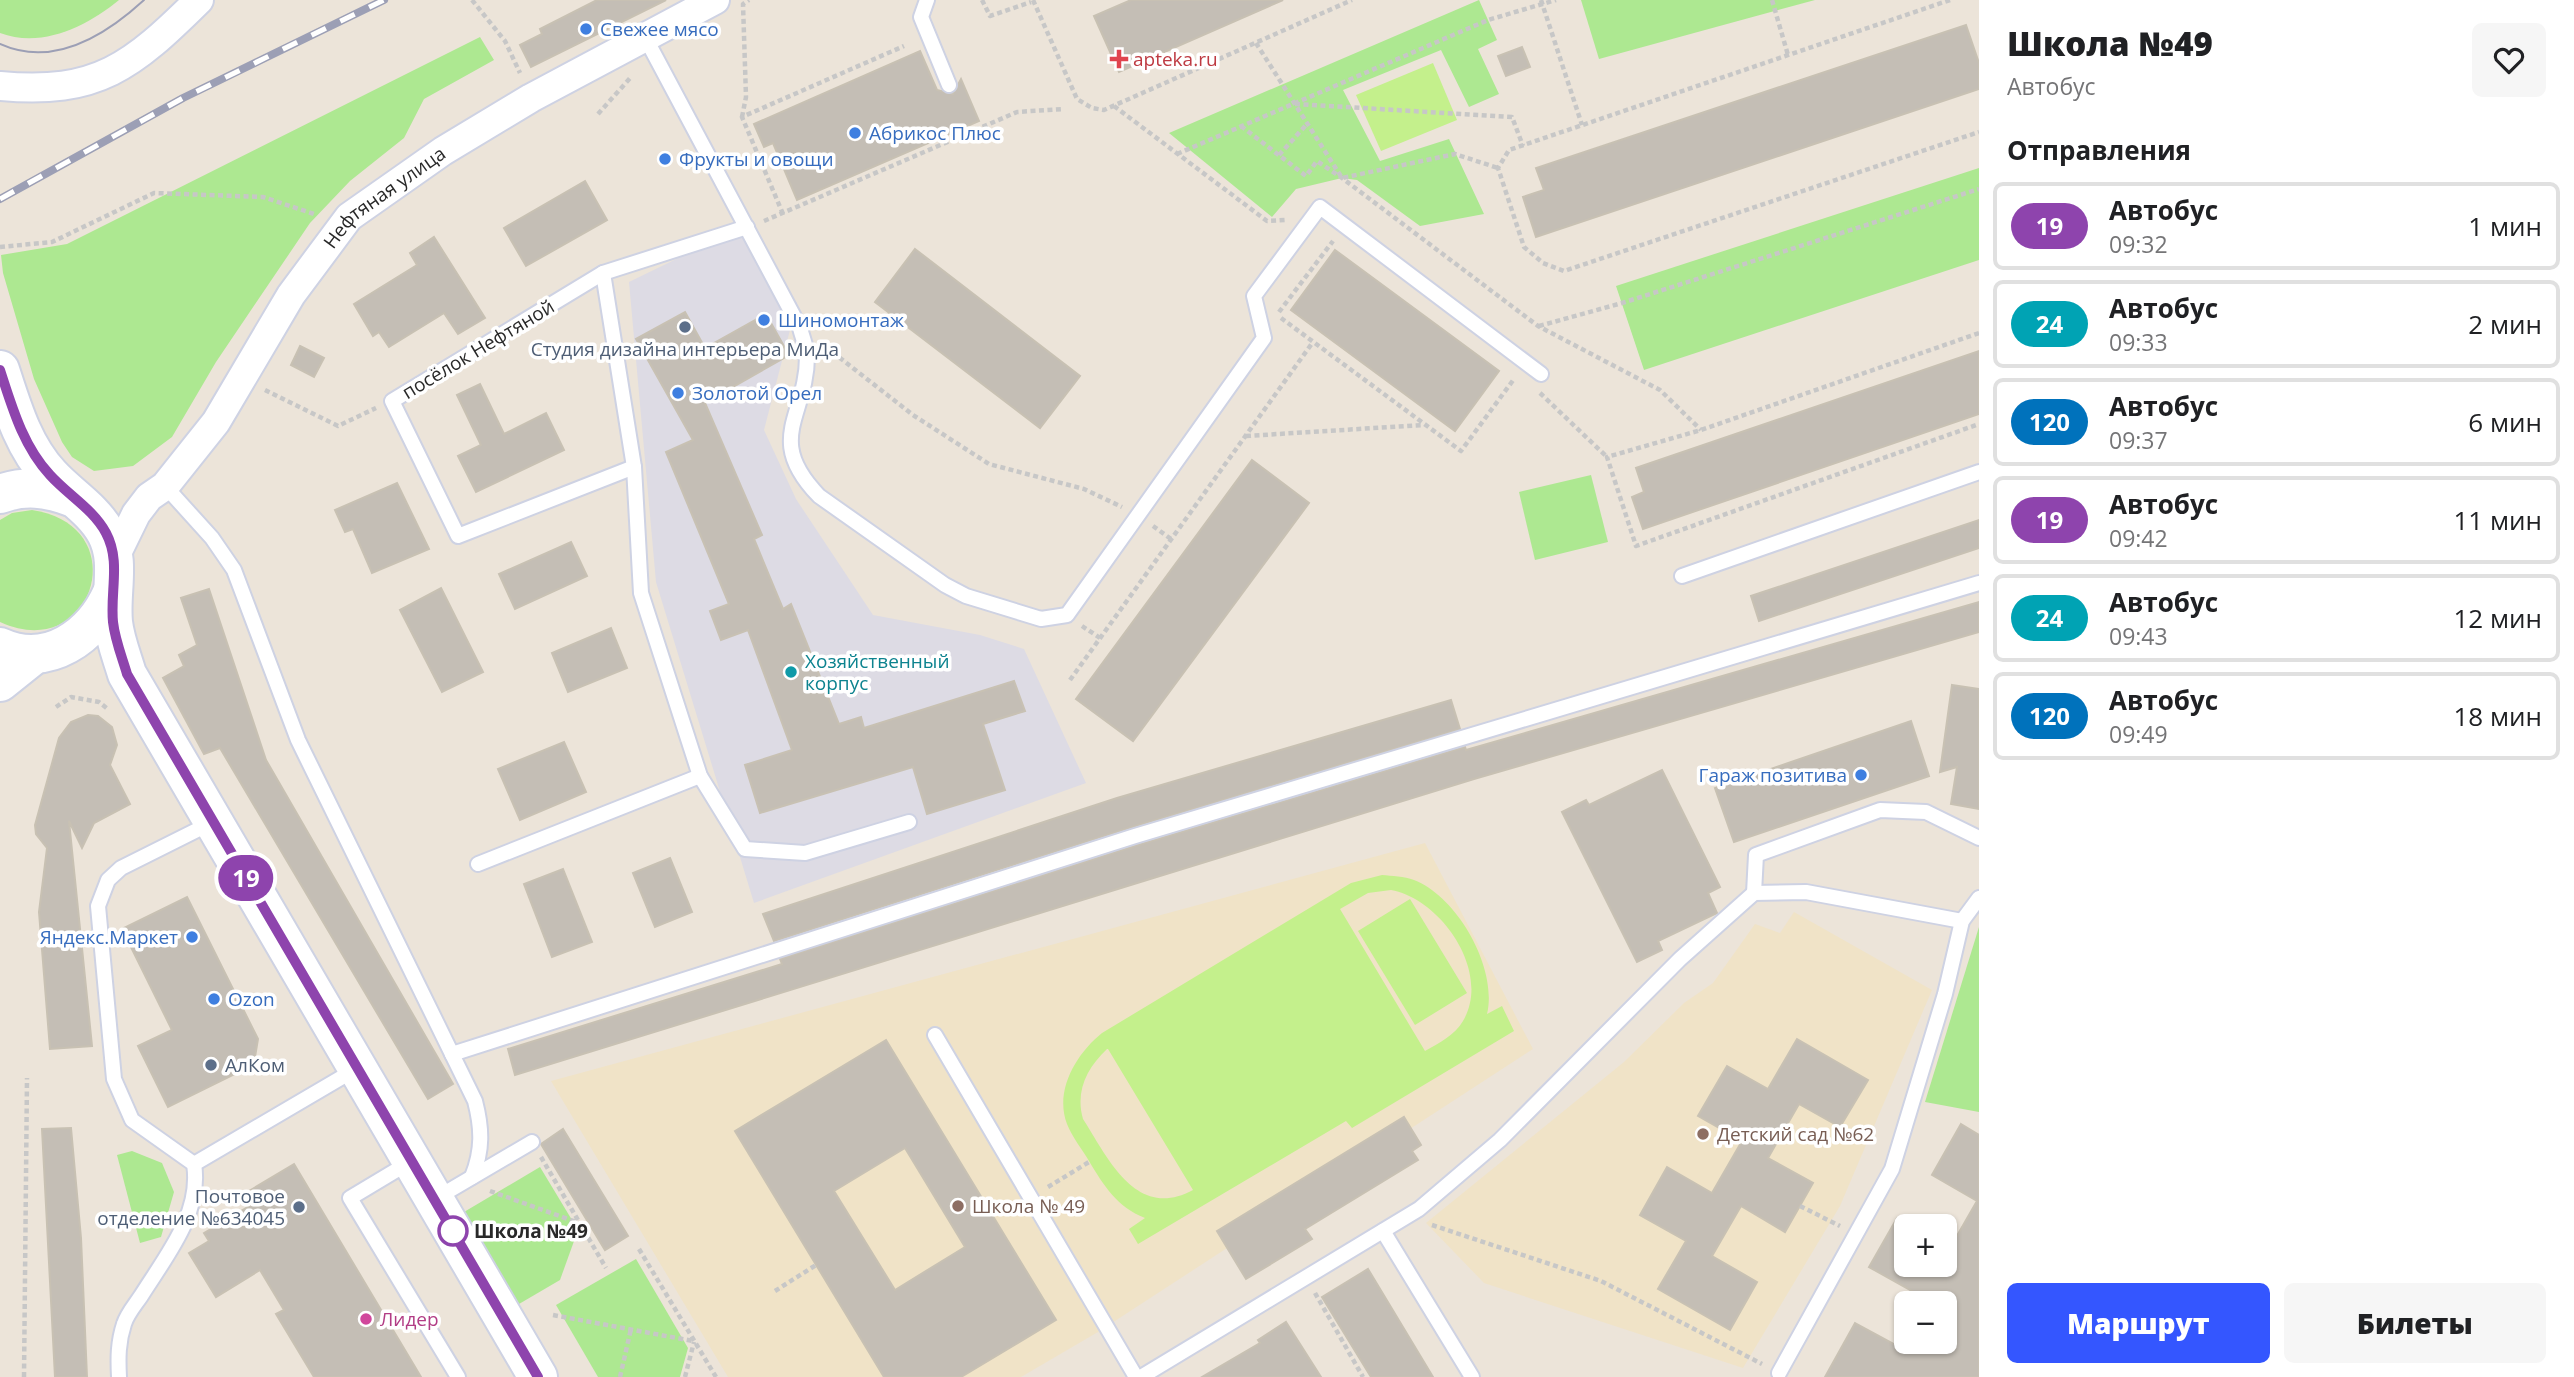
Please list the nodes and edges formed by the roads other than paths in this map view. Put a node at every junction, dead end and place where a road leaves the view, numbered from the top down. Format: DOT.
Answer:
graph roads {
  1 [pos="199,0"];
  2 [pos="715,0"];
  3 [pos="927,0"];
  4 [pos="645,37"];
  5 [pos="948,85"];
  6 [pos="0,86"];
  7 [pos="747,227"];
  8 [pos="603,273"];
  9 [pos="0,370"];
  10 [pos="1537,380"];
  11 [pos="634,467"];
  12 [pos="1979,472"];
  13 [pos="157,492"];
  14 [pos="0,494"];
  15 [pos="79,503"];
  16 [pos="113,576"];
  17 [pos="1682,576"];
  18 [pos="1979,583"];
  19 [pos="31,650"];
  20 [pos="127,674"];
  21 [pos="0,682"];
  22 [pos="700,776"];
  23 [pos="213,822"];
  24 [pos="909,822"];
  25 [pos="1979,838"];
  26 [pos="478,864"];
  27 [pos="1754,893"];
  28 [pos="1979,898"];
  29 [pos="1962,922"];
  30 [pos="935,1035"];
  31 [pos="452,1054"];
  32 [pos="357,1068"];
  33 [pos="532,1142"];
  34 [pos="411,1161"];
  35 [pos="194,1164"];
  36 [pos="476,1182"];
  37 [pos="434,1199"];
  38 [pos="1382,1231"];
  39 [pos="1779,1373"];
  40 [pos="119,1377"];
  41 [pos="458,1377"];
  42 [pos="538,1377"];
  43 [pos="1136,1377"];
  44 [pos="1141,1377"];
  45 [pos="1472,1377"];
  1 -- 6 [label="street"];
  2 -- 4 [label="street, Нефтяная улица"];
  3 -- 5 [label="lane"];
  4 -- 7 [label="lane"];
  4 -- 13 [label="street, Нефтяная улица"];
  7 -- 8 [label="lane, посёлок Нефтяной"];
  7 -- 10 [label="lane"];
  8 -- 11 [label="lane"];
  8 -- 11 [label="lane, посёлок Нефтяной"];
  9 -- 15 [label="street"];
  11 -- 22 [label="lane"];
  12 -- 17 [label="lane"];
  13 -- 15 [label="street"];
  13 -- 16 [label="street, Нефтяная улица"];
  13 -- 31 [label="lane"];
  14 -- 15 [label="street"];
  15 -- 16 [label="street"];
  16 -- 19 [label="street"];
  16 -- 20 [label="street"];
  18 -- 31 [label="lane"];
  19 -- 20 [label="street"];
  19 -- 21 [label="street"];
  20 -- 23 [label="street"];
  22 -- 24 [label="lane"];
  22 -- 26 [label="lane"];
  23 -- 32 [label="street"];
  23 -- 35 [label="lane"];
  25 -- 27 [label="lane"];
  27 -- 29 [label="lane"];
  27 -- 38 [label="lane"];
  28 -- 29 [label="lane"];
  29 -- 39 [label="lane"];
  30 -- 43 [label="lane"];
  31 -- 36 [label="lane"];
  32 -- 34 [label="street"];
  32 -- 35 [label="lane"];
  33 -- 36 [label="lane"];
  34 -- 37 [label="street"];
  34 -- 41 [label="lane"];
  35 -- 40 [label="lane"];
  36 -- 37 [label="lane"];
  37 -- 42 [label="street"];
  38 -- 44 [label="lane"];
  38 -- 45 [label="lane"];
}
